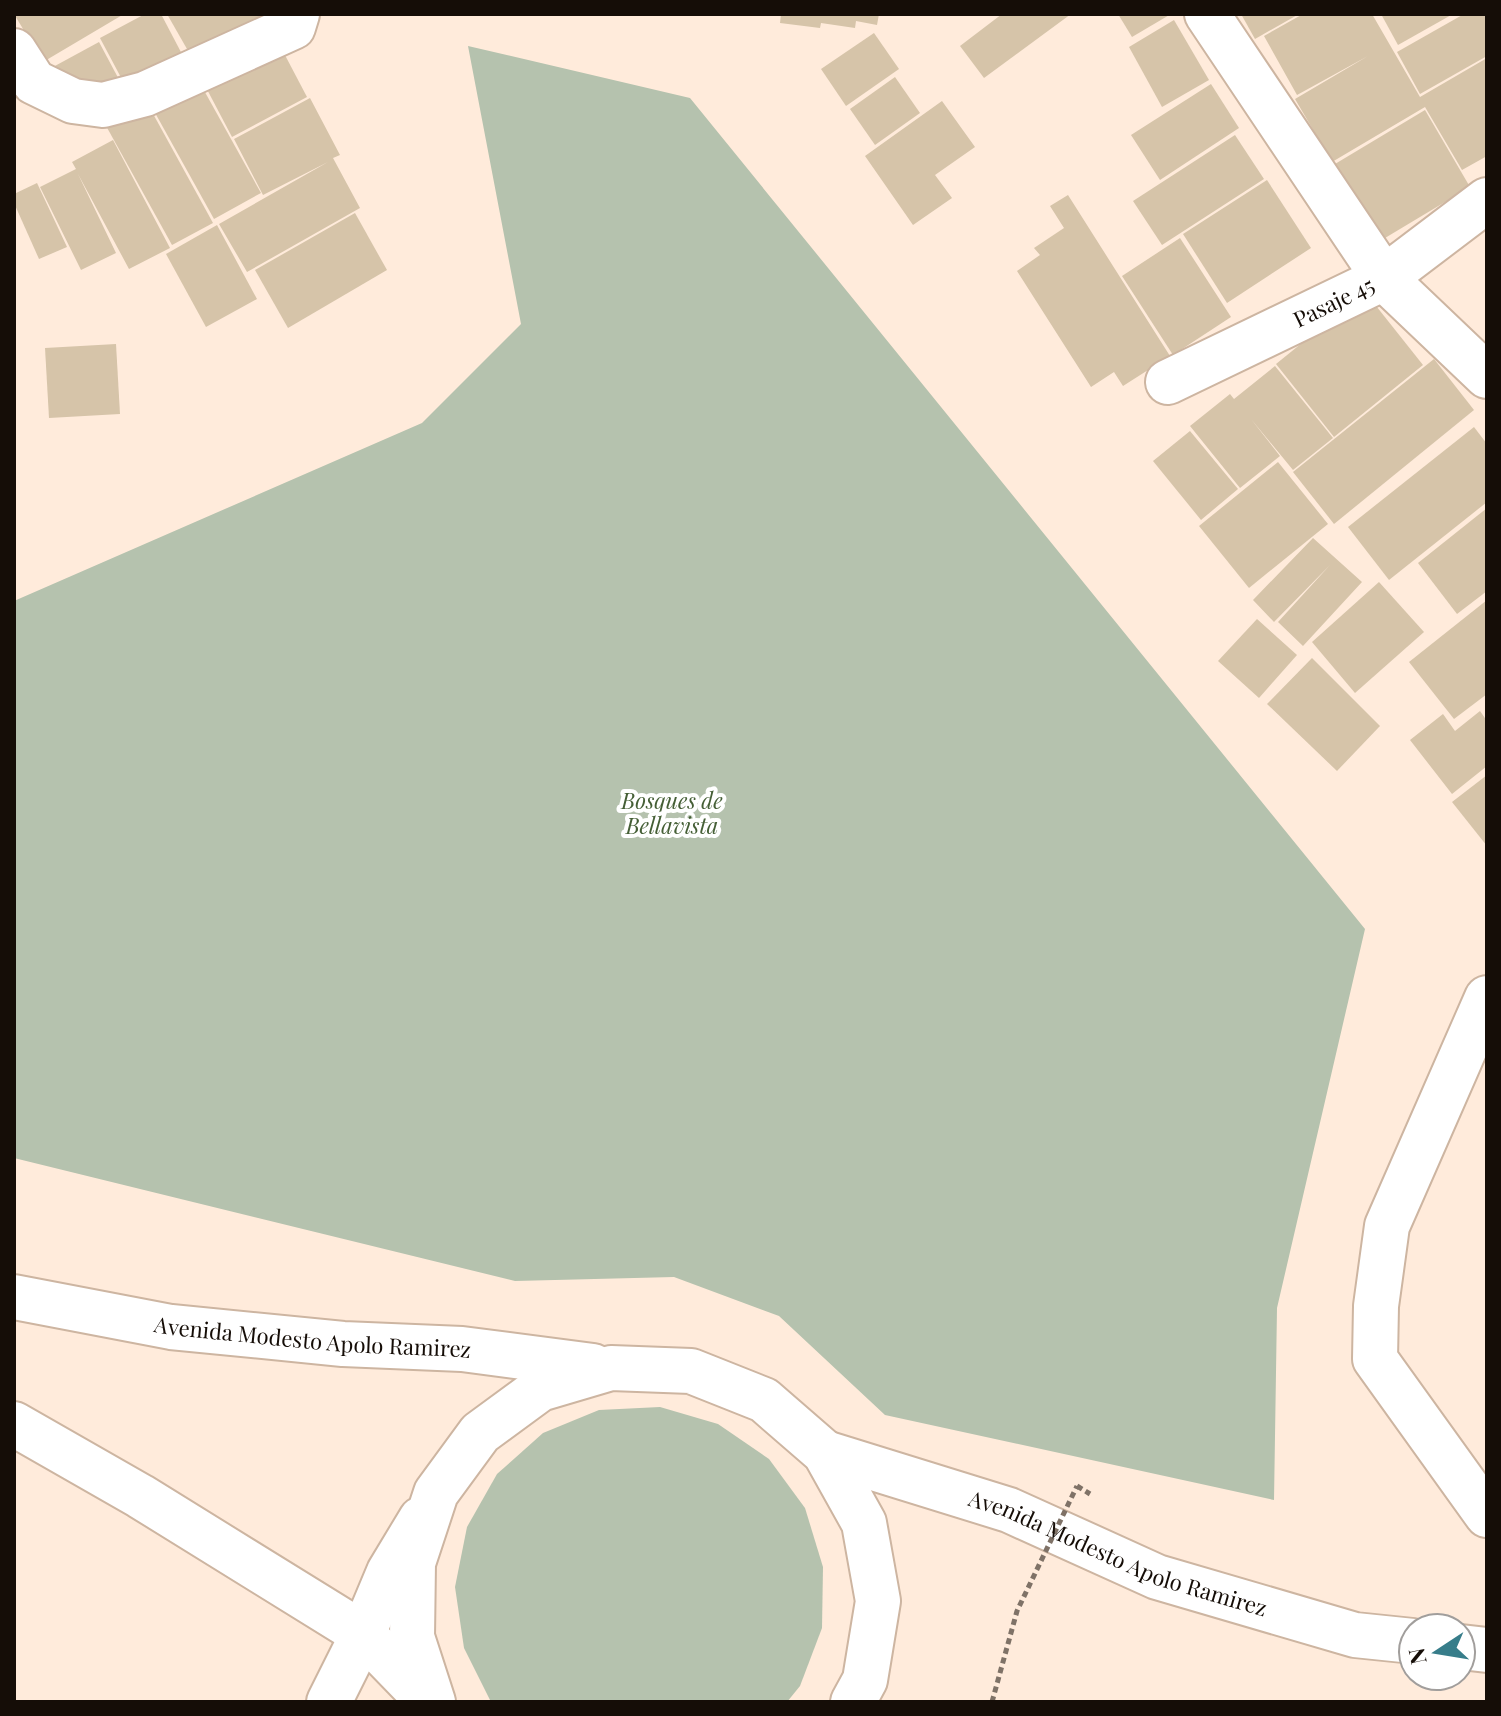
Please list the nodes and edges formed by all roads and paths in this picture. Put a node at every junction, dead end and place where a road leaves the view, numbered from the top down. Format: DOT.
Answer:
graph roads {
  1 [pos="297,14"];
  2 [pos="1207,14"];
  3 [pos="14,51"];
  4 [pos="1487,200"];
  5 [pos="1384,278"];
  6 [pos="1487,376"];
  7 [pos="1168,382"];
  8 [pos="1487,998"];
  9 [pos="14,1297"];
  10 [pos="611,1368"];
  11 [pos="14,1424"];
  12 [pos="825,1453"];
  13 [pos="1077,1486"];
  14 [pos="436,1493"];
  15 [pos="1487,1515"];
  16 [pos="363,1634"];
  17 [pos="1397,1639"];
  18 [pos="329,1702"];
  19 [pos="431,1702"];
  20 [pos="853,1702"];
  21 [pos="992,1702"];
  1 -- 3 [label="main road"];
  2 -- 5 [label="main road"];
  4 -- 5 [label="main road, Pasaje 45"];
  5 -- 6 [label="main road"];
  5 -- 7 [label="main road, Pasaje 45"];
  8 -- 15 [label="main road"];
  9 -- 10 [label="main road, Avenida Modesto Apolo Ramirez"];
  10 -- 12 [label="main road"];
  10 -- 14 [label="main road"];
  11 -- 16 [label="main road"];
  12 -- 17 [label="main road, Avenida Modesto Apolo Ramirez"];
  12 -- 20 [label="main road"];
  13 -- 21 [label="path, bridge"];
  14 -- 16 [label="main road"];
  14 -- 19 [label="main road"];
  16 -- 18 [label="main road"];
  16 -- 19 [label="main road"];
}
